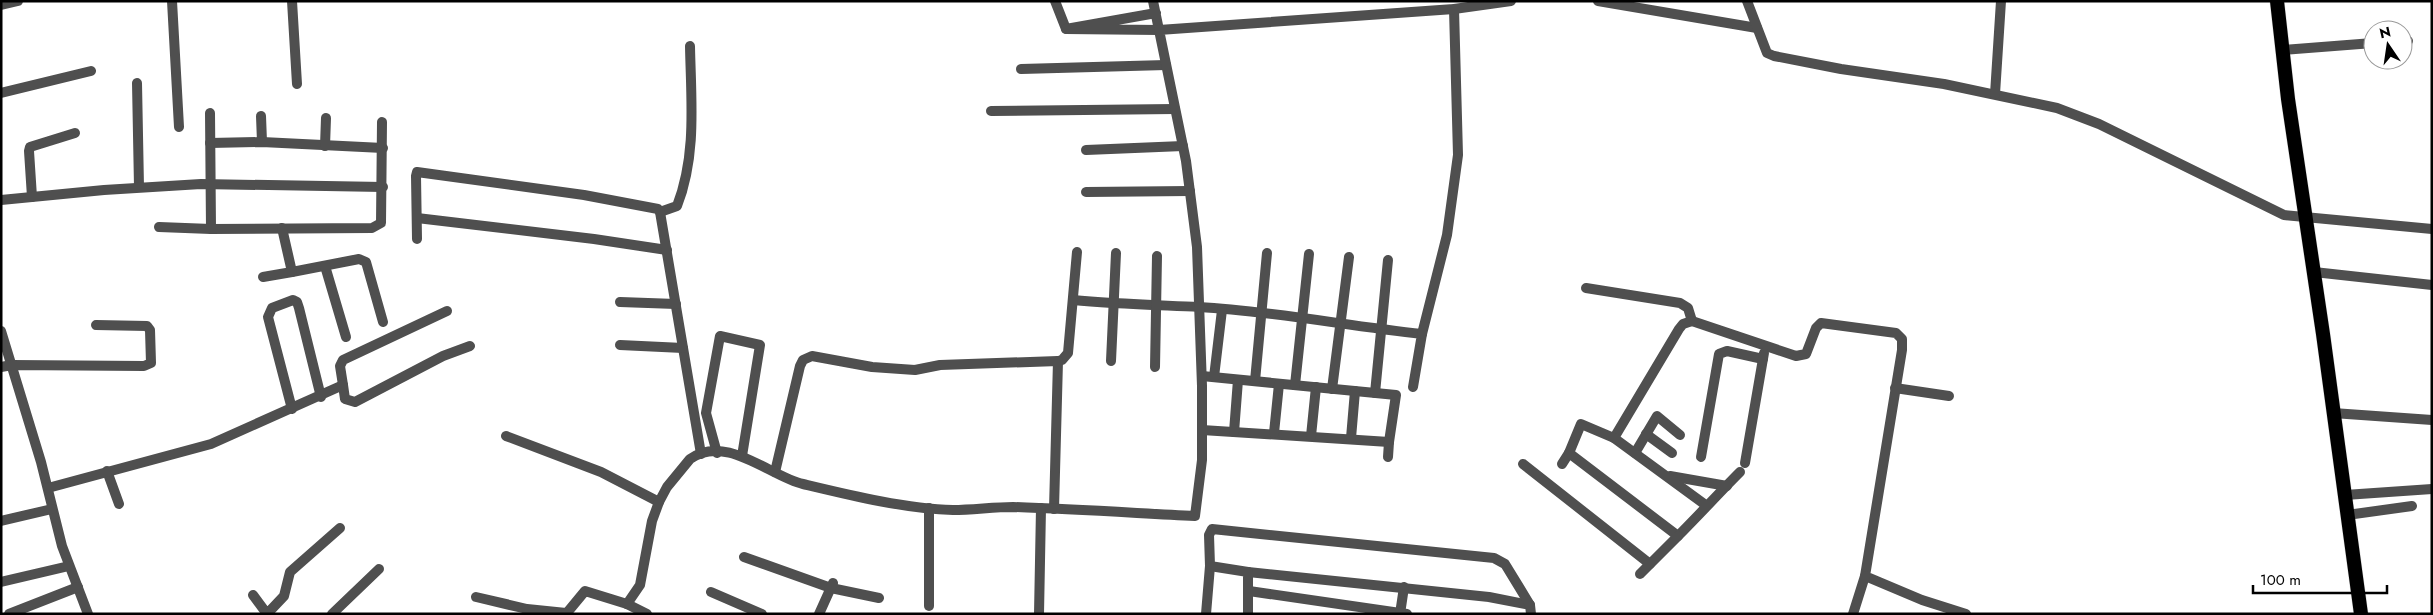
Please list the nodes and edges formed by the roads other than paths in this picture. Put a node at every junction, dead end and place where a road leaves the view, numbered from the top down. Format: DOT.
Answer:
graph roads {
  1 [pos="18,1"];
  2 [pos="172,1"];
  3 [pos="292,1"];
  4 [pos="1055,1"];
  5 [pos="1153,1"];
  6 [pos="1511,1"];
  7 [pos="1598,1"];
  8 [pos="1747,1"];
  9 [pos="2001,1"];
  10 [pos="2277,1"];
  11 [pos="1,5"];
  12 [pos="1454,9"];
  13 [pos="1156,13"];
  14 [pos="1757,28"];
  15 [pos="1066,29"];
  16 [pos="1159,30"];
  17 [pos="2363,44"];
  18 [pos="690,46"];
  19 [pos="2283,50"];
  20 [pos="1166,65"];
  21 [pos="1021,69"];
  22 [pos="91,71"];
  23 [pos="136,83"];
  24 [pos="296,84"];
  25 [pos="1,93"];
  26 [pos="1995,94"];
  27 [pos="1175,109"];
  28 [pos="991,111"];
  29 [pos="210,113"];
  30 [pos="261,116"];
  31 [pos="326,118"];
  32 [pos="382,122"];
  33 [pos="179,127"];
  34 [pos="75,133"];
  35 [pos="262,142"];
  36 [pos="210,143"];
  37 [pos="325,146"];
  38 [pos="1183,146"];
  39 [pos="383,148"];
  40 [pos="1086,150"];
  41 [pos="210,184"];
  42 [pos="139,187"];
  43 [pos="383,187"];
  44 [pos="1190,191"];
  45 [pos="1086,192"];
  46 [pos="32,197"];
  47 [pos="1,200"];
  48 [pos="660,212"];
  49 [pos="2306,216"];
  50 [pos="416,218"];
  51 [pos="159,227"];
  52 [pos="282,228"];
  53 [pos="211,229"];
  54 [pos="2432,229"];
  55 [pos="417,239"];
  56 [pos="667,250"];
  57 [pos="1077,252"];
  58 [pos="1116,253"];
  59 [pos="1267,253"];
  60 [pos="1309,254"];
  61 [pos="1157,256"];
  62 [pos="1350,257"];
  63 [pos="1388,260"];
  64 [pos="325,266"];
  65 [pos="292,272"];
  66 [pos="2314,272"];
  67 [pos="263,277"];
  68 [pos="2432,285"];
  69 [pos="1586,288"];
  70 [pos="1073,300"];
  71 [pos="620,302"];
  72 [pos="676,304"];
  73 [pos="1114,304"];
  74 [pos="1158,307"];
  75 [pos="1199,307"];
  76 [pos="447,310"];
  77 [pos="1222,310"];
  78 [pos="1260,314"];
  79 [pos="1303,318"];
  80 [pos="1692,320"];
  81 [pos="383,322"];
  82 [pos="1342,324"];
  83 [pos="96,325"];
  84 [pos="1380,330"];
  85 [pos="1,331"];
  86 [pos="1422,334"];
  87 [pos="346,336"];
  88 [pos="620,345"];
  89 [pos="470,346"];
  90 [pos="1765,346"];
  91 [pos="683,348"];
  92 [pos="1763,359"];
  93 [pos="1058,361"];
  94 [pos="1111,362"];
  95 [pos="6,366"];
  96 [pos="1155,367"];
  97 [pos="1202,376"];
  98 [pos="1214,377"];
  99 [pos="1238,380"];
  100 [pos="1255,381"];
  101 [pos="1279,384"];
  102 [pos="343,385"];
  103 [pos="1295,385"];
  104 [pos="1316,387"];
  105 [pos="1413,387"];
  106 [pos="1895,388"];
  107 [pos="1332,389"];
  108 [pos="1355,391"];
  109 [pos="1375,393"];
  110 [pos="1949,396"];
  111 [pos="321,397"];
  112 [pos="292,409"];
  113 [pos="2333,413"];
  114 [pos="2432,420"];
  115 [pos="1202,430"];
  116 [pos="1234,432"];
  117 [pos="1274,433"];
  118 [pos="1646,434"];
  119 [pos="1680,435"];
  120 [pos="506,436"];
  121 [pos="1311,436"];
  122 [pos="1350,438"];
  123 [pos="1614,438"];
  124 [pos="1388,442"];
  125 [pos="1569,452"];
  126 [pos="717,453"];
  127 [pos="1635,453"];
  128 [pos="1672,453"];
  129 [pos="701,454"];
  130 [pos="742,456"];
  131 [pos="1388,457"];
  132 [pos="1701,457"];
  133 [pos="1523,464"];
  134 [pos="1562,464"];
  135 [pos="107,471"];
  136 [pos="774,472"];
  137 [pos="1666,476"];
  138 [pos="1727,486"];
  139 [pos="48,488"];
  140 [pos="2432,489"];
  141 [pos="2345,495"];
  142 [pos="659,502"];
  143 [pos="119,504"];
  144 [pos="1707,506"];
  145 [pos="2412,506"];
  146 [pos="930,508"];
  147 [pos="1041,508"];
  148 [pos="52,509"];
  149 [pos="1054,509"];
  150 [pos="2347,515"];
  151 [pos="1,521"];
  152 [pos="340,528"];
  153 [pos="1678,536"];
  154 [pos="744,558"];
  155 [pos="1650,564"];
  156 [pos="69,566"];
  157 [pos="1210,566"];
  158 [pos="379,569"];
  159 [pos="1248,572"];
  160 [pos="1640,574"];
  161 [pos="1866,576"];
  162 [pos="1,582"];
  163 [pos="78,586"];
  164 [pos="832,586"];
  165 [pos="1404,588"];
  166 [pos="1249,591"];
  167 [pos="711,592"];
  168 [pos="253,596"];
  169 [pos="476,597"];
  170 [pos="879,598"];
  171 [pos="627,604"];
  172 [pos="929,606"];
  173 [pos="1530,609"];
  174 [pos="1403,613"];
  175 [pos="9,614"];
  176 [pos="88,614"];
  177 [pos="332,614"];
  178 [pos="566,614"];
  179 [pos="647,614"];
  180 [pos="762,614"];
  181 [pos="819,614"];
  182 [pos="1039,614"];
  183 [pos="1206,614"];
  184 [pos="1248,614"];
  185 [pos="1853,614"];
  186 [pos="1966,614"];
  187 [pos="2361,614"];
  1 -- 11 [label="street"];
  2 -- 33 [label="street"];
  3 -- 24 [label="street"];
  4 -- 15 [label="street"];
  5 -- 13 [label="street"];
  6 -- 12 [label="street"];
  7 -- 14 [label="street"];
  8 -- 14 [label="street"];
  9 -- 26 [label="street"];
  10 -- 19 [label="highway"];
  12 -- 16 [label="street"];
  12 -- 86 [label="street"];
  13 -- 15 [label="street"];
  13 -- 16 [label="street"];
  14 -- 26 [label="street"];
  15 -- 16 [label="street"];
  16 -- 20 [label="street"];
  17 -- 19 [label="street"];
  18 -- 48 [label="street"];
  19 -- 49 [label="highway"];
  20 -- 21 [label="street"];
  20 -- 27 [label="street"];
  22 -- 25 [label="street"];
  23 -- 42 [label="street"];
  26 -- 49 [label="street"];
  27 -- 28 [label="street"];
  27 -- 38 [label="street"];
  29 -- 36 [label="street"];
  30 -- 35 [label="street"];
  31 -- 37 [label="street"];
  32 -- 39 [label="street"];
  34 -- 46 [label="street"];
  35 -- 36 [label="street"];
  35 -- 37 [label="street"];
  36 -- 41 [label="street"];
  37 -- 39 [label="street"];
  38 -- 40 [label="street"];
  38 -- 44 [label="street"];
  39 -- 43 [label="street"];
  41 -- 42 [label="street"];
  41 -- 43 [label="street"];
  41 -- 53 [label="street"];
  42 -- 46 [label="street"];
  43 -- 52 [label="street"];
  44 -- 45 [label="street"];
  44 -- 75 [label="street"];
  46 -- 47 [label="street"];
  48 -- 50 [label="street"];
  48 -- 56 [label="street"];
  49 -- 54 [label="street"];
  49 -- 66 [label="highway"];
  50 -- 55 [label="street"];
  50 -- 56 [label="street"];
  51 -- 53 [label="street"];
  52 -- 53 [label="street"];
  52 -- 65 [label="street"];
  56 -- 72 [label="street"];
  57 -- 70 [label="street"];
  58 -- 73 [label="street"];
  59 -- 78 [label="street"];
  60 -- 79 [label="street"];
  61 -- 74 [label="street"];
  62 -- 82 [label="street"];
  63 -- 84 [label="street"];
  64 -- 65 [label="street"];
  64 -- 81 [label="street"];
  64 -- 87 [label="street"];
  65 -- 67 [label="street"];
  66 -- 68 [label="street"];
  66 -- 113 [label="highway"];
  69 -- 80 [label="street"];
  70 -- 73 [label="street"];
  70 -- 93 [label="street"];
  71 -- 72 [label="street"];
  72 -- 91 [label="street"];
  73 -- 74 [label="street"];
  73 -- 94 [label="street"];
  74 -- 75 [label="street"];
  74 -- 96 [label="street"];
  75 -- 77 [label="street"];
  75 -- 97 [label="street"];
  76 -- 102 [label="street"];
  77 -- 78 [label="street"];
  77 -- 98 [label="street"];
  78 -- 79 [label="street"];
  78 -- 100 [label="street"];
  79 -- 82 [label="street"];
  79 -- 103 [label="street"];
  80 -- 90 [label="street"];
  80 -- 123 [label="street"];
  82 -- 84 [label="street"];
  82 -- 107 [label="street"];
  83 -- 95 [label="street"];
  84 -- 86 [label="street"];
  84 -- 109 [label="street"];
  85 -- 95 [label="street"];
  86 -- 105 [label="street"];
  88 -- 91 [label="street"];
  89 -- 102 [label="street"];
  90 -- 92 [label="street"];
  90 -- 106 [label="street"];
  91 -- 129 [label="street"];
  92 -- 132 [label="street"];
  92 -- 138 [label="street"];
  93 -- 136 [label="street"];
  93 -- 149 [label="street"];
  95 -- 139 [label="street"];
  97 -- 98 [label="street"];
  97 -- 115 [label="street"];
  98 -- 99 [label="street"];
  99 -- 100 [label="street"];
  99 -- 116 [label="street"];
  100 -- 101 [label="street"];
  101 -- 103 [label="street"];
  101 -- 117 [label="street"];
  102 -- 111 [label="street"];
  103 -- 104 [label="street"];
  104 -- 107 [label="street"];
  104 -- 121 [label="street"];
  106 -- 110 [label="street"];
  106 -- 161 [label="street"];
  107 -- 108 [label="street"];
  108 -- 109 [label="street"];
  108 -- 122 [label="street"];
  109 -- 124 [label="street"];
  111 -- 112 [label="street"];
  111 -- 112 [label="street"];
  112 -- 135 [label="street"];
  113 -- 114 [label="street"];
  113 -- 141 [label="highway"];
  115 -- 116 [label="street"];
  115 -- 149 [label="street"];
  116 -- 117 [label="street"];
  117 -- 121 [label="street"];
  118 -- 119 [label="street"];
  118 -- 127 [label="street"];
  118 -- 128 [label="street"];
  120 -- 142 [label="street"];
  121 -- 122 [label="street"];
  122 -- 124 [label="street"];
  123 -- 125 [label="street"];
  123 -- 127 [label="street"];
  124 -- 131 [label="street"];
  125 -- 134 [label="street"];
  125 -- 153 [label="street"];
  126 -- 129 [label="street"];
  126 -- 130 [label="street"];
  126 -- 130 [label="street"];
  127 -- 137 [label="street"];
  129 -- 142 [label="street"];
  130 -- 136 [label="street"];
  133 -- 155 [label="street"];
  135 -- 139 [label="street"];
  135 -- 143 [label="street"];
  136 -- 146 [label="street"];
  137 -- 138 [label="street"];
  137 -- 144 [label="street"];
  138 -- 144 [label="street"];
  139 -- 148 [label="street"];
  140 -- 141 [label="street"];
  141 -- 150 [label="highway"];
  142 -- 171 [label="street"];
  144 -- 153 [label="street"];
  145 -- 150 [label="street"];
  146 -- 147 [label="street"];
  146 -- 172 [label="street"];
  147 -- 149 [label="street"];
  147 -- 182 [label="street"];
  148 -- 151 [label="street"];
  148 -- 156 [label="street"];
  150 -- 187 [label="highway"];
  152 -- 168 [label="street"];
  153 -- 155 [label="street"];
  154 -- 164 [label="street"];
  155 -- 160 [label="street"];
  156 -- 162 [label="street"];
  156 -- 163 [label="street"];
  157 -- 159 [label="street"];
  157 -- 173 [label="street"];
  157 -- 183 [label="street"];
  158 -- 177 [label="street"];
  159 -- 165 [label="street"];
  159 -- 166 [label="street"];
  161 -- 185 [label="street"];
  161 -- 186 [label="street"];
  163 -- 175 [label="street"];
  163 -- 176 [label="street"];
  164 -- 170 [label="street"];
  164 -- 181 [label="street"];
  165 -- 173 [label="street"];
  165 -- 174 [label="street"];
  166 -- 174 [label="street"];
  166 -- 184 [label="street"];
  167 -- 180 [label="street"];
  169 -- 178 [label="street"];
  171 -- 178 [label="street"];
  171 -- 179 [label="street"];
}
